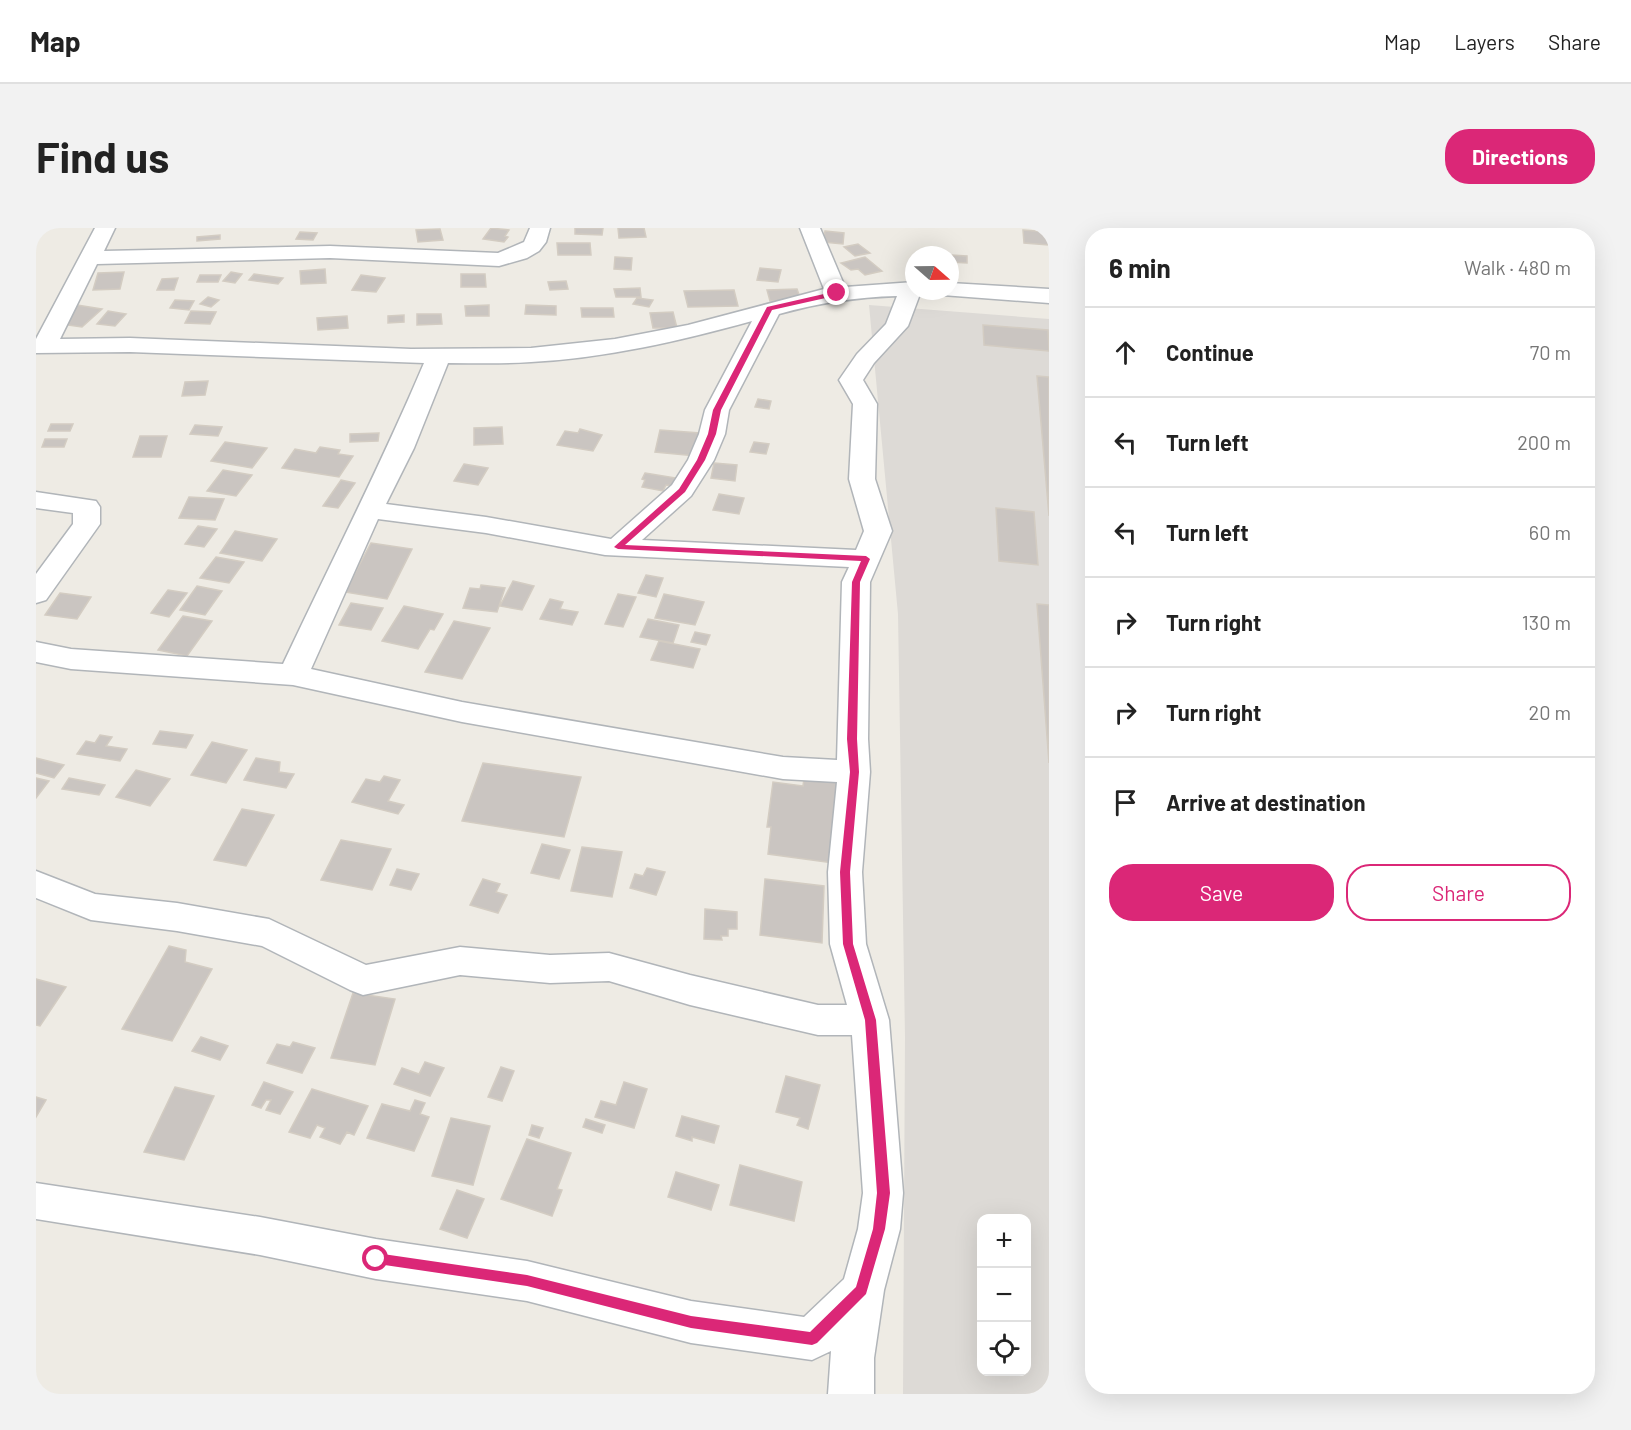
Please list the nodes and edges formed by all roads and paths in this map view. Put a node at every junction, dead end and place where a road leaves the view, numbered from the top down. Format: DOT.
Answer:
graph roads {
  1 [pos="105,228"];
  2 [pos="540,228"];
  3 [pos="810,228"];
  4 [pos="88,258"];
  5 [pos="905,289"];
  6 [pos="959,291"];
  7 [pos="837,293"];
  8 [pos="1049,296"];
  9 [pos="908,300"];
  10 [pos="770,309"];
  11 [pos="40,346"];
  12 [pos="440,354"];
  13 [pos="36,500"];
  14 [pos="370,510"];
  15 [pos="618,547"];
  16 [pos="866,559"];
  17 [pos="36,594"];
  18 [pos="36,652"];
  19 [pos="293,675"];
  20 [pos="854,772"];
  21 [pos="36,884"];
  22 [pos="870,1020"];
  23 [pos="36,1201"];
  24 [pos="862,1290"];
  25 [pos="851,1394"];
  1 -- 4 [label="street"];
  2 -- 4 [label="street"];
  3 -- 7 [label="street"];
  4 -- 11 [label="street"];
  5 -- 7 [label="street"];
  6 -- 8 [label="street"];
  7 -- 10 [label="street"];
  9 -- 16 [label="street"];
  10 -- 12 [label="street"];
  10 -- 15 [label="street"];
  11 -- 12 [label="street"];
  12 -- 14 [label="street"];
  13 -- 17 [label="street"];
  14 -- 15 [label="street"];
  14 -- 19 [label="street"];
  15 -- 16 [label="street"];
  16 -- 20 [label="street"];
  18 -- 19 [label="street"];
  19 -- 20 [label="street"];
  20 -- 22 [label="street"];
  21 -- 22 [label="street"];
  22 -- 24 [label="street"];
  23 -- 24 [label="street"];
  24 -- 25 [label="street"];
}
